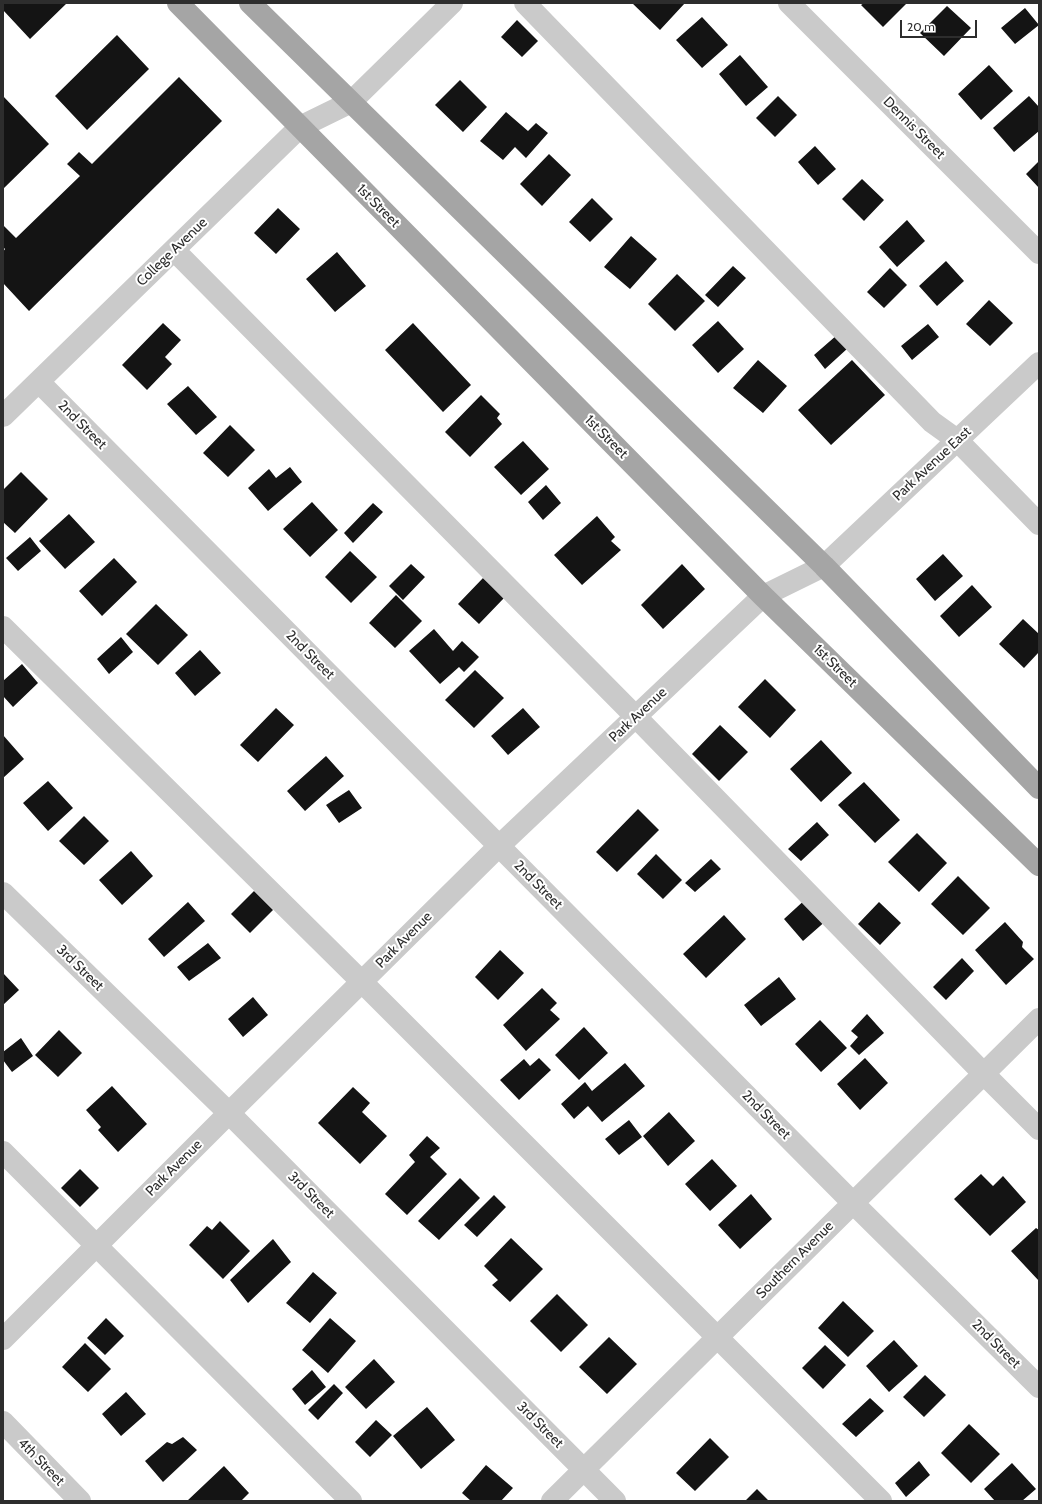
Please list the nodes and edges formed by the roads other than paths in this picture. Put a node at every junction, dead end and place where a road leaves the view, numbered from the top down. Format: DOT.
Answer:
graph roads {
  1 [pos="178,3"];
  2 [pos="250,3"];
  3 [pos="452,3"];
  4 [pos="525,3"];
  5 [pos="789,3"];
  6 [pos="351,102"];
  7 [pos="300,127"];
  8 [pos="174,250"];
  9 [pos="1039,253"];
  10 [pos="1039,363"];
  11 [pos="39,382"];
  12 [pos="3,416"];
  13 [pos="957,440"];
  14 [pos="1039,524"];
  15 [pos="824,566"];
  16 [pos="763,596"];
  17 [pos="3,627"];
  18 [pos="636,717"];
  19 [pos="1039,788"];
  20 [pos="499,846"];
  21 [pos="1039,866"];
  22 [pos="3,894"];
  23 [pos="362,982"];
  24 [pos="1039,1019"];
  25 [pos="984,1074"];
  26 [pos="229,1113"];
  27 [pos="1039,1129"];
  28 [pos="3,1152"];
  29 [pos="853,1203"];
  30 [pos="97,1245"];
  31 [pos="717,1338"];
  32 [pos="3,1339"];
  33 [pos="1039,1387"];
  34 [pos="3,1422"];
  35 [pos="584,1469"];
  36 [pos="80,1501"];
  37 [pos="351,1501"];
  38 [pos="552,1501"];
  39 [pos="615,1501"];
  40 [pos="881,1501"];
  1 -- 7 [label="main road, 1st Street"];
  2 -- 6 [label="main road"];
  3 -- 6 [label="street, College Avenue"];
  4 -- 13 [label="street"];
  5 -- 9 [label="street, Dennis Street"];
  6 -- 7 [label="street, College Avenue"];
  6 -- 15 [label="main road"];
  7 -- 8 [label="street, College Avenue"];
  7 -- 16 [label="main road, 1st Street"];
  8 -- 11 [label="street, College Avenue"];
  8 -- 18 [label="street"];
  10 -- 13 [label="street, Park Avenue East"];
  11 -- 12 [label="street, College Avenue"];
  11 -- 20 [label="street, 2nd Street"];
  13 -- 14 [label="street"];
  13 -- 15 [label="street, Park Avenue East"];
  15 -- 16 [label="street, Park Avenue"];
  15 -- 19 [label="main road"];
  16 -- 18 [label="street, Park Avenue"];
  16 -- 21 [label="main road, 1st Street"];
  17 -- 23 [label="street"];
  18 -- 20 [label="street, Park Avenue"];
  18 -- 25 [label="street"];
  20 -- 23 [label="street, Park Avenue"];
  20 -- 29 [label="street, 2nd Street"];
  22 -- 26 [label="street, 3rd Street"];
  23 -- 26 [label="street, Park Avenue"];
  23 -- 31 [label="street"];
  24 -- 25 [label="street, Southern Avenue"];
  25 -- 27 [label="street"];
  25 -- 29 [label="street, Southern Avenue"];
  26 -- 30 [label="street, Park Avenue"];
  26 -- 35 [label="street, 3rd Street"];
  28 -- 30 [label="street"];
  29 -- 31 [label="street, Southern Avenue"];
  29 -- 33 [label="street, 2nd Street"];
  30 -- 32 [label="street, Park Avenue"];
  30 -- 37 [label="street"];
  31 -- 35 [label="street, Southern Avenue"];
  31 -- 40 [label="street"];
  34 -- 36 [label="street, 4th Street"];
  35 -- 38 [label="street, Southern Avenue"];
  35 -- 39 [label="street, 3rd Street"];
}
